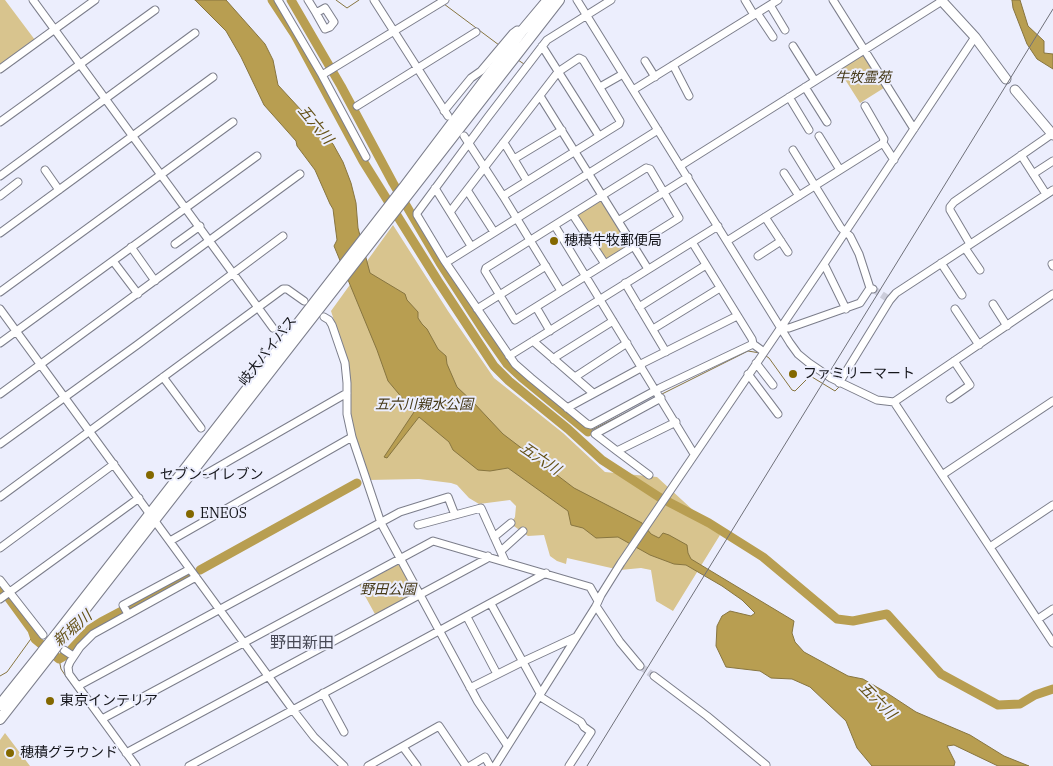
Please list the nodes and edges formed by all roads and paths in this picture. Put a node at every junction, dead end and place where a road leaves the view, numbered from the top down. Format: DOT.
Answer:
graph roads {
  1 [pos="33,0"];
  2 [pos="95,0"];
  3 [pos="278,0"];
  4 [pos="308,0"];
  5 [pos="374,0"];
  6 [pos="548,0"];
  7 [pos="559,0"];
  8 [pos="577,0"];
  9 [pos="612,0"];
  10 [pos="745,0"];
  11 [pos="833,0"];
  12 [pos="941,0"];
  13 [pos="442,2"];
  14 [pos="772,2"];
  15 [pos="155,10"];
  16 [pos="316,13"];
  17 [pos="756,14"];
  18 [pos="587,16"];
  19 [pos="55,29"];
  20 [pos="786,30"];
  21 [pos="522,31"];
  22 [pos="394,32"];
  23 [pos="476,32"];
  24 [pos="195,33"];
  25 [pos="773,37"];
  26 [pos="975,37"];
  27 [pos="542,46"];
  28 [pos="793,46"];
  29 [pos="865,50"];
  30 [pos="645,61"];
  31 [pos="80,63"];
  32 [pos="673,66"];
  33 [pos="417,68"];
  34 [pos="0,69"];
  35 [pos="558,72"];
  36 [pos="623,74"];
  37 [pos="322,75"];
  38 [pos="655,76"];
  39 [pos="213,77"];
  40 [pos="1006,79"];
  41 [pos="815,80"];
  42 [pos="600,87"];
  43 [pos="805,87"];
  44 [pos="633,90"];
  45 [pos="1015,90"];
  46 [pos="540,96"];
  47 [pos="689,96"];
  48 [pos="789,97"];
  49 [pos="106,98"];
  50 [pos="357,106"];
  51 [pos="865,106"];
  52 [pos="0,122"];
  53 [pos="234,122"];
  54 [pos="827,122"];
  55 [pos="914,129"];
  56 [pos="562,130"];
  57 [pos="658,130"];
  58 [pos="809,130"];
  59 [pos="1053,135"];
  60 [pos="134,136"];
  61 [pos="464,136"];
  62 [pos="599,136"];
  63 [pos="819,136"];
  64 [pos="469,142"];
  65 [pos="503,143"];
  66 [pos="883,144"];
  67 [pos="793,150"];
  68 [pos="575,151"];
  69 [pos="1021,155"];
  70 [pos="257,156"];
  71 [pos="366,157"];
  72 [pos="514,159"];
  73 [pos="894,160"];
  74 [pos="1053,161"];
  75 [pos="680,166"];
  76 [pos="485,167"];
  77 [pos="45,170"];
  78 [pos="840,170"];
  79 [pos="784,172"];
  80 [pos="589,173"];
  81 [pos="162,174"];
  82 [pos="300,174"];
  83 [pos="1033,174"];
  84 [pos="0,176"];
  85 [pos="688,177"];
  86 [pos="527,181"];
  87 [pos="18,182"];
  88 [pos="814,186"];
  89 [pos="408,188"];
  90 [pos="435,188"];
  91 [pos="59,190"];
  92 [pos="467,190"];
  93 [pos="665,192"];
  94 [pos="1050,192"];
  95 [pos="0,196"];
  96 [pos="503,196"];
  97 [pos="603,196"];
  98 [pos="799,196"];
  99 [pos="186,207"];
  100 [pos="450,212"];
  101 [pos="573,214"];
  102 [pos="765,217"];
  103 [pos="517,218"];
  104 [pos="618,221"];
  105 [pos="200,226"];
  106 [pos="555,226"];
  107 [pos="718,226"];
  108 [pos="494,232"];
  109 [pos="845,232"];
  110 [pos="0,233"];
  111 [pos="283,236"];
  112 [pos="210,240"];
  113 [pos="727,240"];
  114 [pos="530,241"];
  115 [pos="780,241"];
  116 [pos="692,242"];
  117 [pos="175,244"];
  118 [pos="471,246"];
  119 [pos="634,246"];
  120 [pos="968,246"];
  121 [pos="131,247"];
  122 [pos="788,252"];
  123 [pos="758,256"];
  124 [pos="113,261"];
  125 [pos="446,262"];
  126 [pos="605,264"];
  127 [pos="824,264"];
  128 [pos="941,264"];
  129 [pos="706,265"];
  130 [pos="546,266"];
  131 [pos="648,269"];
  132 [pos="980,270"];
  133 [pos="234,274"];
  134 [pos="586,276"];
  135 [pos="155,280"];
  136 [pos="625,283"];
  137 [pos="720,288"];
  138 [pos="0,292"];
  139 [pos="561,292"];
  140 [pos="138,294"];
  141 [pos="1053,294"];
  142 [pos="500,295"];
  143 [pos="962,295"];
  144 [pos="600,299"];
  145 [pos="304,301"];
  146 [pos="993,304"];
  147 [pos="536,307"];
  148 [pos="639,307"];
  149 [pos="258,308"];
  150 [pos="0,309"];
  151 [pos="477,309"];
  152 [pos="846,309"];
  153 [pos="955,309"];
  154 [pos="737,316"];
  155 [pos="324,317"];
  156 [pos="613,321"];
  157 [pos="1007,326"];
  158 [pos="273,328"];
  159 [pos="780,328"];
  160 [pos="653,329"];
  161 [pos="16,331"];
  162 [pos="550,331"];
  163 [pos="533,341"];
  164 [pos="0,343"];
  165 [pos="627,343"];
  166 [pos="753,344"];
  167 [pos="979,345"];
  168 [pos="666,352"];
  169 [pos="764,352"];
  170 [pos="509,356"];
  171 [pos="554,360"];
  172 [pos="954,361"];
  173 [pos="756,363"];
  174 [pos="40,365"];
  175 [pos="641,366"];
  176 [pos="748,374"];
  177 [pos="163,377"];
  178 [pos="575,377"];
  179 [pos="839,383"];
  180 [pos="773,385"];
  181 [pos="656,390"];
  182 [pos="347,393"];
  183 [pos="593,393"];
  184 [pos="0,394"];
  185 [pos="64,398"];
  186 [pos="661,398"];
  187 [pos="950,398"];
  188 [pos="894,402"];
  189 [pos="1053,402"];
  190 [pos="567,408"];
  191 [pos="778,414"];
  192 [pos="676,422"];
  193 [pos="201,428"];
  194 [pos="89,432"];
  195 [pos="352,437"];
  196 [pos="0,444"];
  197 [pos="617,451"];
  198 [pos="694,454"];
  199 [pos="114,464"];
  200 [pos="206,474"];
  201 [pos="648,475"];
  202 [pos="942,476"];
  203 [pos="0,497"];
  204 [pos="138,498"];
  205 [pos="1053,505"];
  206 [pos="456,515"];
  207 [pos="152,517"];
  208 [pos="381,523"];
  209 [pos="511,523"];
  210 [pos="418,525"];
  211 [pos="523,531"];
  212 [pos="494,537"];
  213 [pos="170,541"];
  214 [pos="990,546"];
  215 [pos="0,548"];
  216 [pos="501,551"];
  217 [pos="488,556"];
  218 [pos="400,559"];
  219 [pos="505,561"];
  220 [pos="190,569"];
  221 [pos="546,573"];
  222 [pos="196,576"];
  223 [pos="0,580"];
  224 [pos="420,595"];
  225 [pos="4,596"];
  226 [pos="491,604"];
  227 [pos="597,604"];
  228 [pos="221,609"];
  229 [pos="1053,609"];
  230 [pos="128,614"];
  231 [pos="467,616"];
  232 [pos="1038,620"];
  233 [pos="439,631"];
  234 [pos="44,635"];
  235 [pos="577,637"];
  236 [pos="61,642"];
  237 [pos="245,642"];
  238 [pos="1053,643"];
  239 [pos="46,653"];
  240 [pos="72,656"];
  241 [pos="522,662"];
  242 [pos="640,666"];
  243 [pos="497,674"];
  244 [pos="269,676"];
  245 [pos="654,676"];
  246 [pos="78,686"];
  247 [pos="470,688"];
  248 [pos="323,693"];
  249 [pos="540,694"];
  250 [pos="0,704"];
  251 [pos="293,710"];
  252 [pos="0,719"];
  253 [pos="102,719"];
  254 [pos="344,732"];
  255 [pos="507,745"];
  256 [pos="403,747"];
  257 [pos="126,753"];
  258 [pos="136,766"];
  259 [pos="189,766"];
  260 [pos="344,766"];
  261 [pos="368,766"];
  262 [pos="416,766"];
  263 [pos="466,766"];
  264 [pos="470,766"];
  265 [pos="490,766"];
  266 [pos="494,766"];
  267 [pos="569,766"];
  268 [pos="765,766"];
  1 -- 19 [label="street"];
  2 -- 19 [label="street"];
  3 -- 37 [label="street"];
  4 -- 16 [label="street"];
  5 -- 22 [label="street"];
  6 -- 21 [label="highway, 岐大バイパス"];
  7 -- 89 [label="highway, 岐大バイパス"];
  8 -- 18 [label="street"];
  9 -- 18 [label="street"];
  10 -- 17 [label="street"];
  11 -- 29 [label="street"];
  12 -- 26 [label="main road"];
  12 -- 29 [label="street"];
  13 -- 22 [label="street"];
  14 -- 17 [label="street"];
  14 -- 20 [label="street"];
  15 -- 31 [label="street"];
  17 -- 25 [label="street"];
  17 -- 32 [label="street"];
  18 -- 27 [label="street"];
  18 -- 36 [label="street"];
  19 -- 31 [label="street"];
  19 -- 34 [label="street"];
  21 -- 33 [label="street"];
  21 -- 89 [label="highway, 岐大バイパス"];
  22 -- 33 [label="street"];
  22 -- 37 [label="street"];
  23 -- 33 [label="street"];
  24 -- 49 [label="street"];
  26 -- 40 [label="main road"];
  26 -- 55 [label="street"];
  27 -- 35 [label="street"];
  27 -- 64 [label="street"];
  28 -- 41 [label="street"];
  29 -- 41 [label="street"];
  29 -- 55 [label="street"];
  30 -- 38 [label="street"];
  31 -- 49 [label="street"];
  31 -- 52 [label="street"];
  32 -- 38 [label="street"];
  32 -- 47 [label="street"];
  33 -- 50 [label="street"];
  35 -- 42 [label="street"];
  35 -- 46 [label="street"];
  35 -- 62 [label="street"];
  36 -- 42 [label="street"];
  36 -- 44 [label="street"];
  37 -- 71 [label="street"];
  38 -- 44 [label="street"];
  39 -- 60 [label="street"];
  41 -- 43 [label="street"];
  42 -- 62 [label="street"];
  43 -- 48 [label="street"];
  43 -- 54 [label="street"];
  44 -- 57 [label="street"];
  45 -- 59 [label="main road"];
  46 -- 56 [label="street"];
  46 -- 65 [label="street"];
  48 -- 58 [label="street"];
  48 -- 75 [label="street"];
  49 -- 60 [label="street"];
  49 -- 84 [label="street"];
  51 -- 66 [label="street"];
  53 -- 81 [label="street"];
  55 -- 73 [label="street"];
  56 -- 68 [label="street"];
  56 -- 72 [label="street"];
  57 -- 75 [label="street"];
  57 -- 80 [label="street"];
  59 -- 69 [label="street"];
  60 -- 81 [label="street"];
  60 -- 91 [label="street"];
  61 -- 64 [label="street"];
  62 -- 68 [label="street"];
  63 -- 78 [label="street"];
  64 -- 76 [label="street"];
  64 -- 90 [label="street"];
  65 -- 72 [label="street"];
  65 -- 76 [label="street"];
  66 -- 73 [label="street"];
  66 -- 78 [label="street"];
  67 -- 88 [label="street"];
  68 -- 80 [label="street"];
  68 -- 86 [label="street"];
  69 -- 83 [label="street"];
  69 -- 120 [label="street"];
  70 -- 99 [label="street"];
  72 -- 86 [label="street"];
  73 -- 109 [label="street"];
  74 -- 83 [label="street"];
  75 -- 85 [label="street"];
  76 -- 92 [label="street"];
  76 -- 96 [label="street"];
  77 -- 91 [label="street"];
  78 -- 88 [label="street"];
  79 -- 98 [label="street"];
  80 -- 97 [label="street"];
  80 -- 103 [label="street"];
  81 -- 99 [label="street"];
  81 -- 138 [label="street"];
  82 -- 112 [label="street"];
  83 -- 94 [label="street"];
  85 -- 93 [label="street"];
  85 -- 107 [label="street"];
  86 -- 96 [label="street"];
  87 -- 95 [label="street"];
  88 -- 98 [label="street"];
  88 -- 109 [label="street"];
  89 -- 207 [label="highway, 岐大バイパス"];
  90 -- 100 [label="street"];
  90 -- 125 [label="street"];
  91 -- 110 [label="street"];
  92 -- 100 [label="street"];
  92 -- 108 [label="street"];
  93 -- 97 [label="street"];
  93 -- 104 [label="street"];
  93 -- 119 [label="street"];
  94 -- 120 [label="street"];
  96 -- 103 [label="street"];
  97 -- 101 [label="street"];
  97 -- 104 [label="street"];
  98 -- 102 [label="street"];
  99 -- 105 [label="street"];
  99 -- 121 [label="street"];
  100 -- 118 [label="street"];
  101 -- 106 [label="street"];
  101 -- 126 [label="street"];
  102 -- 113 [label="street"];
  102 -- 115 [label="street"];
  103 -- 108 [label="street"];
  103 -- 114 [label="street"];
  104 -- 119 [label="street"];
  105 -- 112 [label="street"];
  105 -- 117 [label="street"];
  106 -- 114 [label="street"];
  106 -- 134 [label="street"];
  107 -- 113 [label="street"];
  107 -- 116 [label="street"];
  108 -- 118 [label="street"];
  109 -- 127 [label="street"];
  109 -- 152 [label="street"];
  111 -- 133 [label="street"];
  112 -- 133 [label="street"];
  112 -- 135 [label="street"];
  113 -- 159 [label="street"];
  114 -- 130 [label="street"];
  114 -- 142 [label="street"];
  115 -- 122 [label="street"];
  115 -- 123 [label="street"];
  116 -- 129 [label="street"];
  116 -- 131 [label="street"];
  118 -- 125 [label="street"];
  119 -- 126 [label="street"];
  119 -- 131 [label="street"];
  120 -- 128 [label="street"];
  120 -- 132 [label="street"];
  121 -- 124 [label="street"];
  121 -- 135 [label="street"];
  124 -- 140 [label="street"];
  124 -- 161 [label="street"];
  125 -- 151 [label="street"];
  126 -- 134 [label="street"];
  127 -- 152 [label="street"];
  127 -- 159 [label="street"];
  128 -- 143 [label="street"];
  128 -- 179 [label="street"];
  129 -- 137 [label="street"];
  129 -- 148 [label="street"];
  130 -- 139 [label="street"];
  130 -- 142 [label="street"];
  131 -- 136 [label="street"];
  133 -- 149 [label="street"];
  133 -- 185 [label="street"];
  134 -- 139 [label="street"];
  134 -- 144 [label="street"];
  135 -- 140 [label="street"];
  136 -- 144 [label="street"];
  136 -- 148 [label="street"];
  137 -- 154 [label="street"];
  137 -- 160 [label="street"];
  139 -- 147 [label="street"];
  140 -- 174 [label="street"];
  141 -- 157 [label="street"];
  142 -- 147 [label="street"];
  142 -- 151 [label="street"];
  144 -- 156 [label="street"];
  144 -- 162 [label="street"];
  145 -- 149 [label="street"];
  146 -- 157 [label="street"];
  147 -- 162 [label="street"];
  148 -- 160 [label="street"];
  149 -- 158 [label="street"];
  149 -- 177 [label="street"];
  150 -- 161 [label="street"];
  151 -- 170 [label="street"];
  152 -- 159 [label="street"];
  153 -- 167 [label="street"];
  154 -- 166 [label="street"];
  154 -- 168 [label="street"];
  155 -- 182 [label="street"];
  156 -- 165 [label="street"];
  156 -- 171 [label="street"];
  157 -- 167 [label="street"];
  159 -- 169 [label="street"];
  159 -- 179 [label="street"];
  160 -- 168 [label="street"];
  161 -- 164 [label="street"];
  161 -- 174 [label="street"];
  162 -- 163 [label="street"];
  163 -- 170 [label="street"];
  163 -- 171 [label="street"];
  165 -- 175 [label="street"];
  165 -- 178 [label="street"];
  166 -- 169 [label="street"];
  166 -- 181 [label="street"];
  167 -- 172 [label="street"];
  168 -- 175 [label="street"];
  169 -- 173 [label="street"];
  170 -- 190 [label="street"];
  171 -- 178 [label="street"];
  172 -- 187 [label="street"];
  172 -- 188 [label="street"];
  173 -- 176 [label="street"];
  173 -- 180 [label="street"];
  174 -- 184 [label="street"];
  174 -- 185 [label="street"];
  175 -- 181 [label="street"];
  175 -- 183 [label="street"];
  176 -- 191 [label="street"];
  176 -- 198 [label="street"];
  177 -- 193 [label="street"];
  177 -- 194 [label="street"];
  178 -- 183 [label="street"];
  179 -- 188 [label="street"];
  181 -- 186 [label="street"];
  181 -- 190 [label="street"];
  182 -- 195 [label="street"];
  182 -- 200 [label="street"];
  183 -- 190 [label="street"];
  185 -- 194 [label="street"];
  185 -- 196 [label="street"];
  186 -- 192 [label="street"];
  186 -- 197 [label="street"];
  188 -- 202 [label="street"];
  189 -- 202 [label="street"];
  192 -- 197 [label="street"];
  192 -- 198 [label="street"];
  194 -- 199 [label="street"];
  194 -- 203 [label="street"];
  195 -- 208 [label="street"];
  195 -- 213 [label="street"];
  197 -- 201 [label="street"];
  198 -- 227 [label="street"];
  199 -- 204 [label="street"];
  199 -- 215 [label="street"];
  202 -- 214 [label="street"];
  204 -- 207 [label="street"];
  204 -- 225 [label="street"];
  205 -- 214 [label="street"];
  206 -- 208 [label="street"];
  206 -- 210 [label="street"];
  206 -- 212 [label="street"];
  207 -- 213 [label="street"];
  207 -- 236 [label="highway, 岐大バイパス"];
  208 -- 218 [label="street"];
  208 -- 228 [label="street"];
  209 -- 212 [label="street"];
  211 -- 216 [label="street"];
  212 -- 216 [label="street"];
  213 -- 220 [label="street"];
  214 -- 232 [label="street"];
  216 -- 219 [label="street"];
  217 -- 218 [label="street"];
  217 -- 219 [label="street"];
  217 -- 224 [label="street"];
  218 -- 224 [label="street"];
  218 -- 237 [label="street"];
  219 -- 221 [label="street"];
  220 -- 222 [label="street"];
  220 -- 230 [label="street"];
  221 -- 226 [label="street"];
  221 -- 227 [label="street"];
  222 -- 228 [label="street"];
  222 -- 230 [label="street"];
  223 -- 225 [label="street"];
  224 -- 233 [label="street"];
  224 -- 244 [label="street"];
  225 -- 234 [label="street"];
  226 -- 231 [label="street"];
  226 -- 241 [label="street"];
  227 -- 235 [label="street"];
  227 -- 242 [label="street"];
  228 -- 237 [label="street"];
  228 -- 246 [label="street"];
  229 -- 232 [label="street"];
  230 -- 240 [label="street"];
  231 -- 233 [label="street"];
  231 -- 243 [label="street"];
  232 -- 238 [label="street"];
  233 -- 247 [label="street"];
  233 -- 248 [label="street"];
  235 -- 241 [label="street"];
  235 -- 249 [label="street"];
  236 -- 239 [label="highway, 岐大バイパス, bridge"];
  236 -- 240 [label="street"];
  237 -- 244 [label="street"];
  237 -- 253 [label="street"];
  239 -- 250 [label="highway, 岐大バイパス"];
  239 -- 252 [label="highway, 岐大バイパス"];
  240 -- 246 [label="street"];
  241 -- 243 [label="street"];
  241 -- 249 [label="street"];
  243 -- 247 [label="street"];
  244 -- 251 [label="street"];
  244 -- 257 [label="street"];
  245 -- 268 [label="street"];
  246 -- 253 [label="street"];
  247 -- 255 [label="street"];
  248 -- 251 [label="street"];
  248 -- 254 [label="street"];
  249 -- 255 [label="street"];
  249 -- 267 [label="street"];
  251 -- 259 [label="street"];
  251 -- 260 [label="street"];
  253 -- 257 [label="street"];
  255 -- 266 [label="street"];
  256 -- 261 [label="street"];
  256 -- 262 [label="street"];
  256 -- 263 [label="street"];
  257 -- 258 [label="street"];
  264 -- 265 [label="street"];
}
